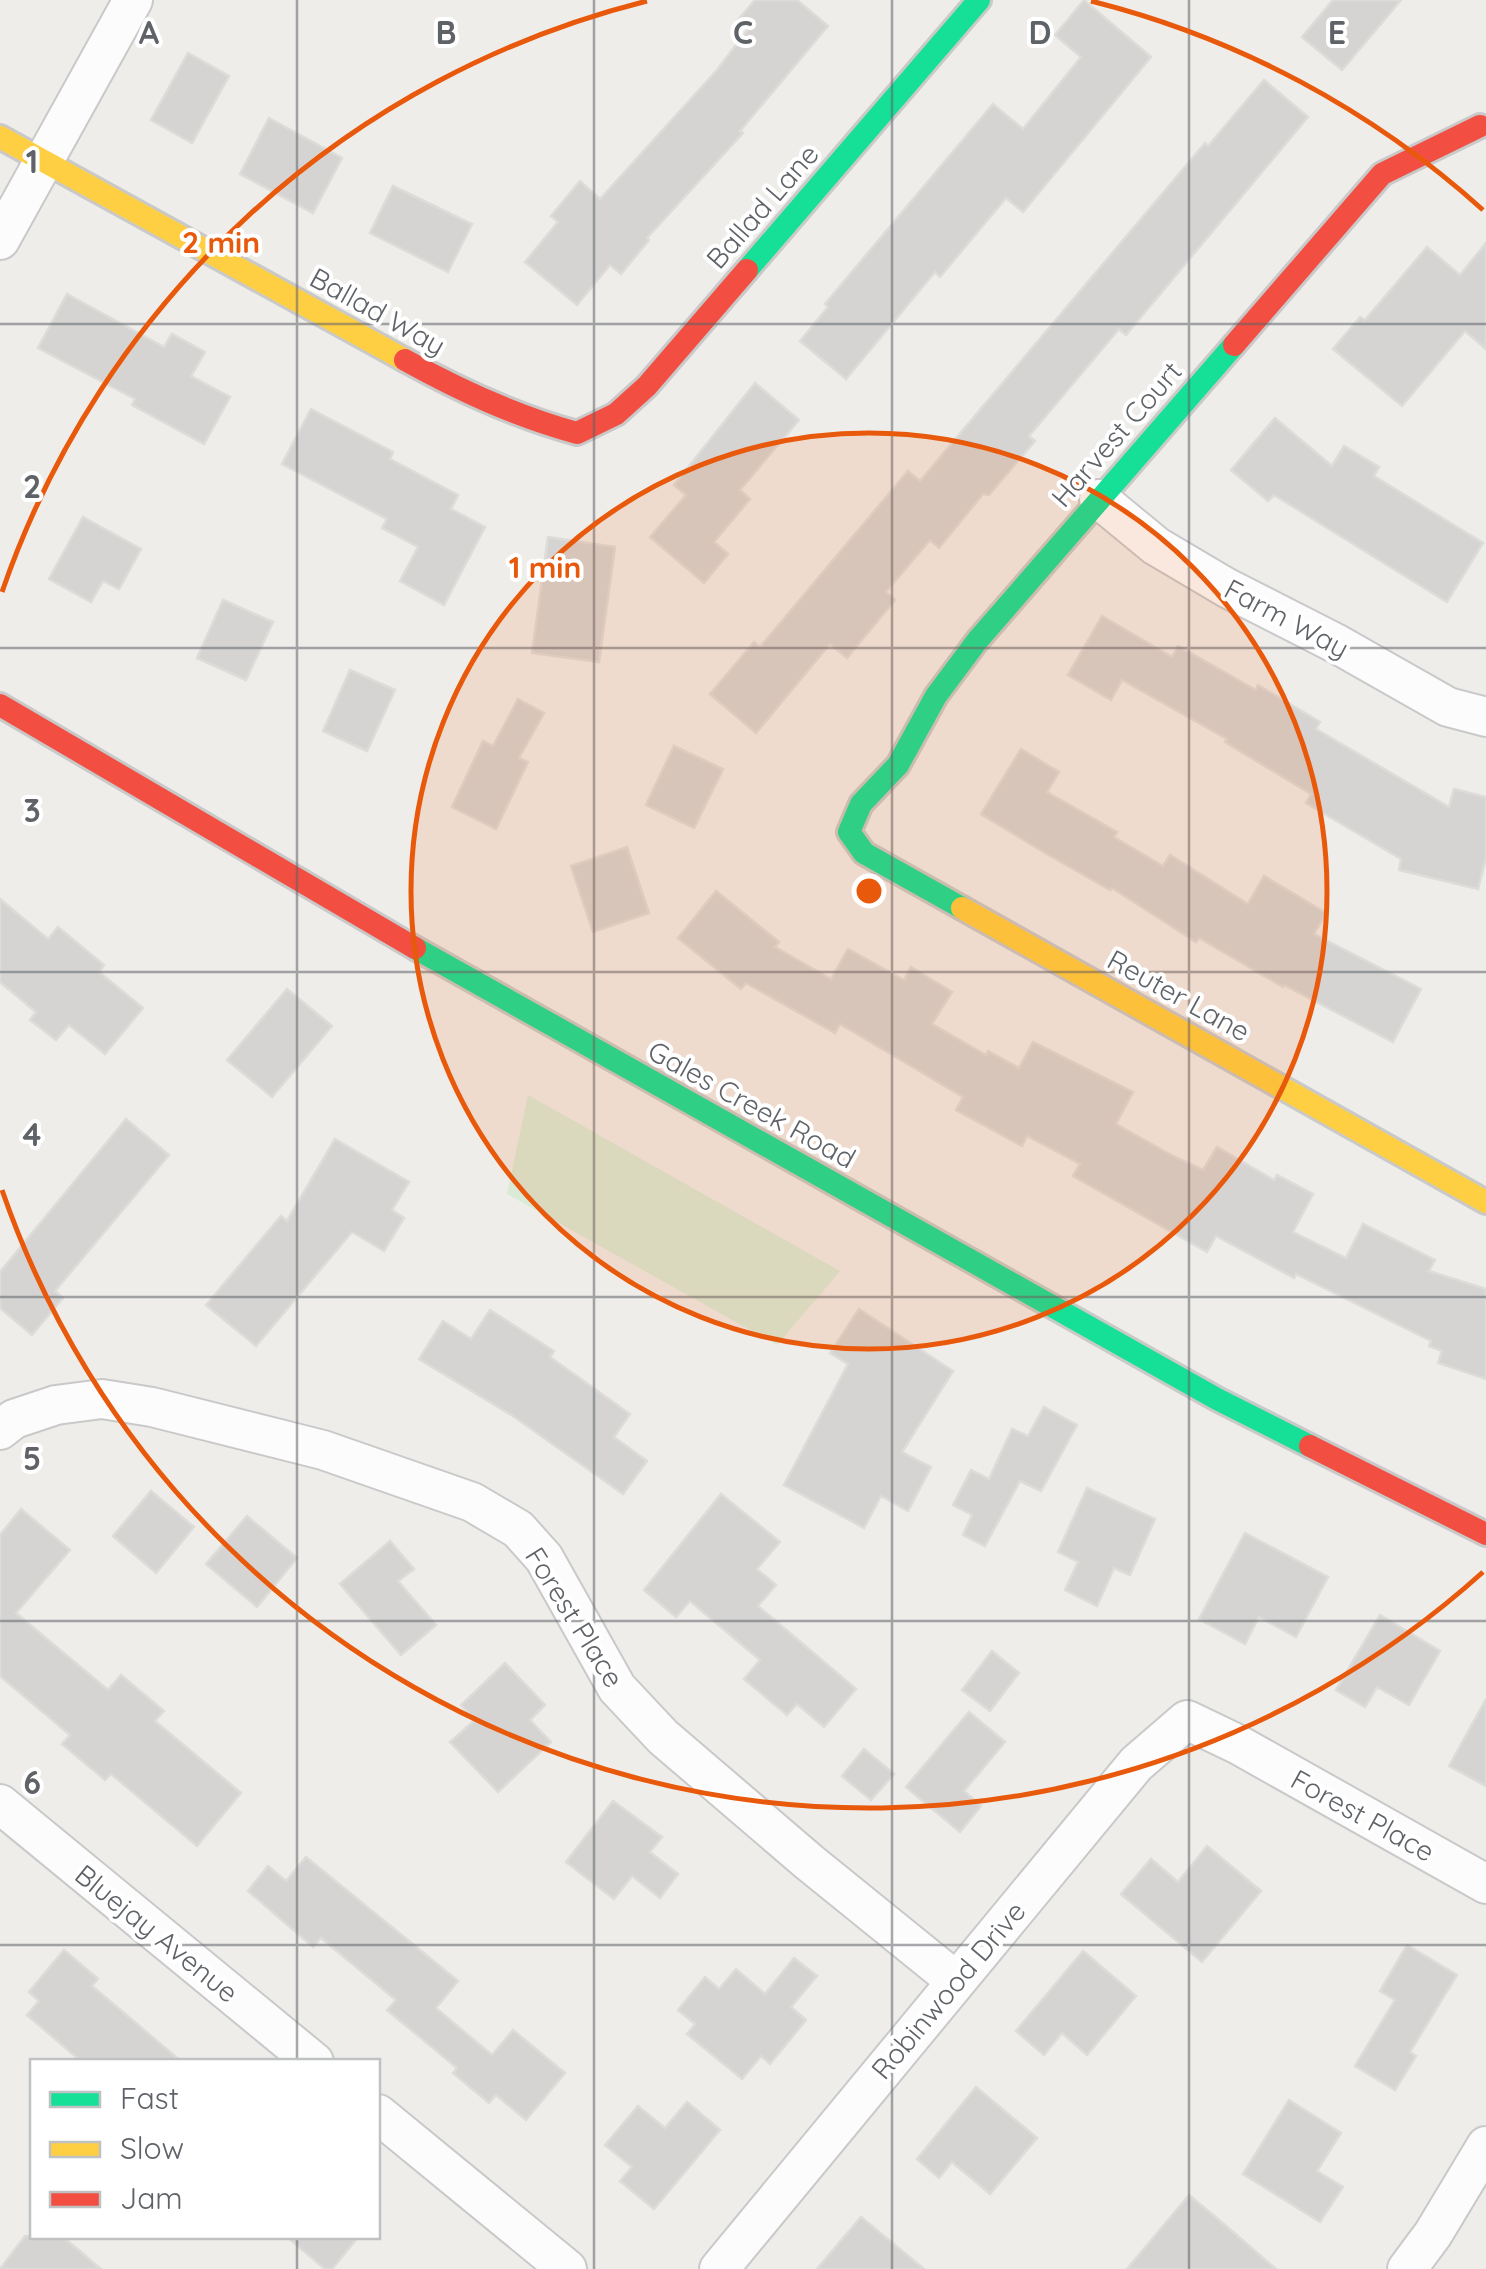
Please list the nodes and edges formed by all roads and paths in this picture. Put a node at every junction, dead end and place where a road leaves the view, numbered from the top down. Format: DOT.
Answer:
graph roads {
  1 [pos="133,0"];
  2 [pos="979,0"];
  3 [pos="1480,126"];
  4 [pos="0,137"];
  5 [pos="46,162"];
  6 [pos="0,240"];
  7 [pos="576,433"];
  8 [pos="1099,499"];
  9 [pos="0,705"];
  10 [pos="1486,717"];
  11 [pos="849,832"];
  12 [pos="1486,1202"];
  13 [pos="0,1430"];
  14 [pos="1486,1534"];
  15 [pos="1187,1720"];
  16 [pos="0,1804"];
  17 [pos="1486,1884"];
  18 [pos="956,1980"];
  19 [pos="310,2059"];
  20 [pos="380,2116"];
  21 [pos="1486,2146"];
  22 [pos="568,2269"];
  23 [pos="718,2269"];
  24 [pos="1407,2269"];
  1 -- 5 [label="street"];
  2 -- 7 [label="street, Ballad Lane"];
  3 -- 8 [label="street, Harvest Court"];
  4 -- 5 [label="street, Ballad Way"];
  5 -- 6 [label="street"];
  5 -- 7 [label="street, Ballad Way"];
  8 -- 10 [label="street, Farm Way"];
  8 -- 11 [label="street, Harvest Court"];
  9 -- 14 [label="street, Gales Creek Road"];
  11 -- 12 [label="street, Reuter Lane"];
  13 -- 18 [label="street, Forest Place"];
  15 -- 17 [label="street, Forest Place"];
  15 -- 18 [label="street, Robinwood Drive"];
  16 -- 19 [label="street, Bluejay Avenue"];
  18 -- 23 [label="street, Robinwood Drive"];
  20 -- 22 [label="street"];
  21 -- 24 [label="street"];
}
